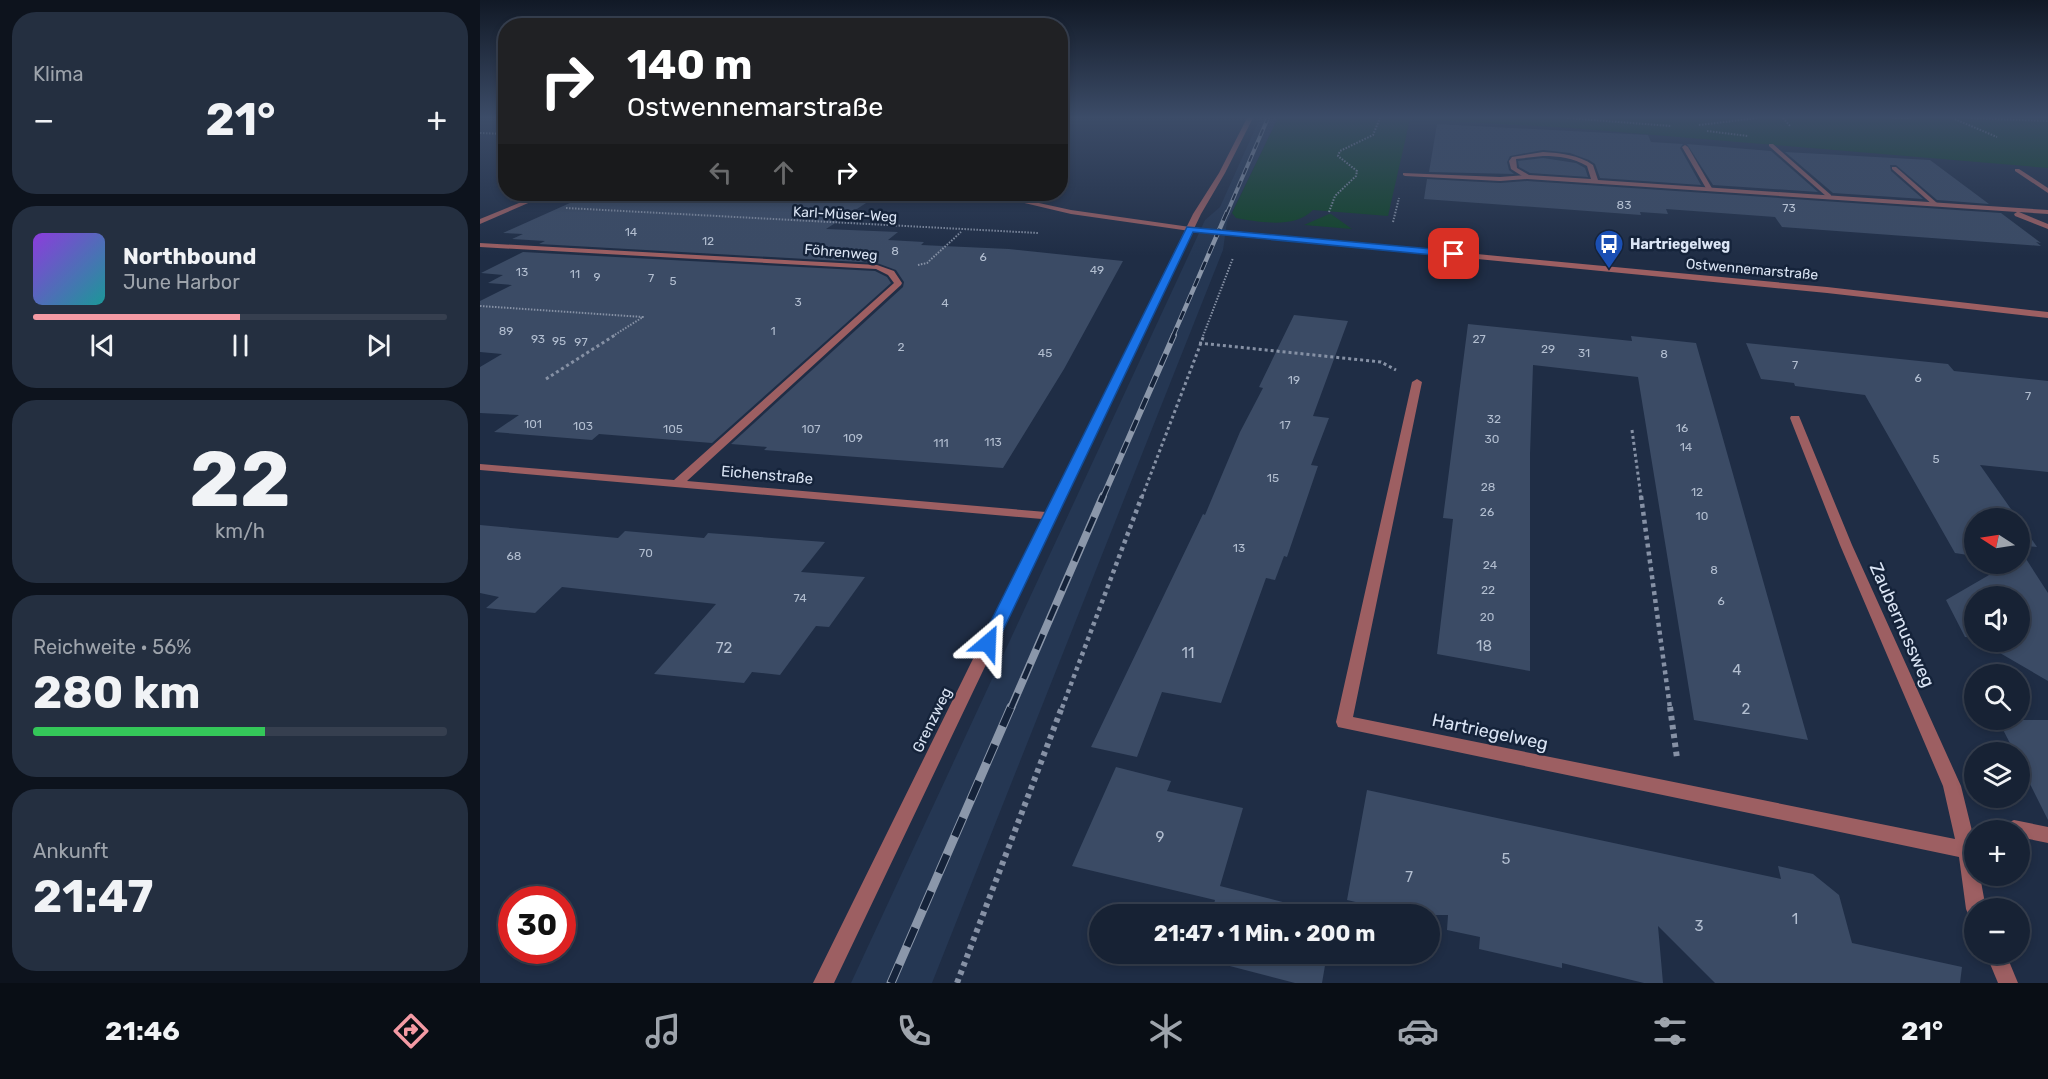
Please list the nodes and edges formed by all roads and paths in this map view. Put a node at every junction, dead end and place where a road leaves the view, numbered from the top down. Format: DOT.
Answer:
graph roads {
  1 [pos="1225,164"];
  2 [pos="1347,164"];
  3 [pos="1513,164"];
  4 [pos="1587,164"];
  5 [pos="1695,164"];
  6 [pos="1792,164"];
  7 [pos="1894,168"];
  8 [pos="2017,170"];
  9 [pos="1405,174"];
  10 [pos="1527,177"];
  11 [pos="1595,181"];
  12 [pos="1710,190"];
  13 [pos="2048,191"];
  14 [pos="1829,196"];
  15 [pos="529,201"];
  16 [pos="1022,201"];
  17 [pos="1935,204"];
  18 [pos="519,205"];
  19 [pos="2003,209"];
  20 [pos="1329,212"];
  21 [pos="2048,212"];
  22 [pos="480,222"];
  23 [pos="2048,227"];
  24 [pos="1391,228"];
  25 [pos="1190,229"];
  26 [pos="961,231"];
  27 [pos="1043,233"];
  28 [pos="1244,235"];
  29 [pos="480,245"];
  30 [pos="891,273"];
  31 [pos="480,306"];
  32 [pos="2048,315"];
  33 [pos="1199,343"];
  34 [pos="546,379"];
  35 [pos="1417,382"];
  36 [pos="1795,418"];
  37 [pos="1632,430"];
  38 [pos="480,467"];
  39 [pos="679,483"];
  40 [pos="1050,516"];
  41 [pos="1681,792"];
  42 [pos="1964,826"];
  43 [pos="2030,831"];
  44 [pos="2048,835"];
  45 [pos="1964,848"];
  46 [pos="1999,964"];
  47 [pos="823,983"];
  48 [pos="957,983"];
  49 [pos="2008,983"];
  1 -- 25 [label="street, Grenzweg"];
  2 -- 20 [label="path"];
  3 -- 10 [label="street"];
  4 -- 11 [label="street"];
  5 -- 12 [label="street"];
  6 -- 14 [label="street"];
  7 -- 17 [label="street"];
  8 -- 13 [label="street"];
  9 -- 10 [label="street"];
  9 -- 24 [label="path"];
  10 -- 11 [label="street"];
  11 -- 12 [label="street"];
  12 -- 14 [label="street"];
  14 -- 17 [label="street"];
  15 -- 18 [label="street"];
  16 -- 25 [label="street, Ostwennemarstraße"];
  17 -- 19 [label="street"];
  18 -- 22 [label="street"];
  18 -- 26 [label="path, Karl-Müser-Weg"];
  19 -- 21 [label="street"];
  19 -- 23 [label="street"];
  25 -- 28 [label="street, Ostwennemarstraße"];
  25 -- 40 [label="street, Grenzweg"];
  26 -- 27 [label="path, Karl-Müser-Weg"];
  26 -- 30 [label="path"];
  28 -- 32 [label="street, Ostwennemarstraße"];
  28 -- 33 [label="path"];
  29 -- 30 [label="street, Föhrenweg"];
  30 -- 39 [label="street, Föhrenweg"];
  31 -- 34 [label="path"];
  33 -- 35 [label="path"];
  33 -- 48 [label="path"];
  35 -- 41 [label="street, Hartriegelweg"];
  36 -- 42 [label="street, Zaubernussweg"];
  37 -- 41 [label="path"];
  38 -- 39 [label="street, Eichenstraße"];
  39 -- 40 [label="street, Eichenstraße"];
  40 -- 47 [label="street, Grenzweg"];
  41 -- 45 [label="street, Hartriegelweg"];
  43 -- 44 [label="street"];
  46 -- 49 [label="street"];
}
